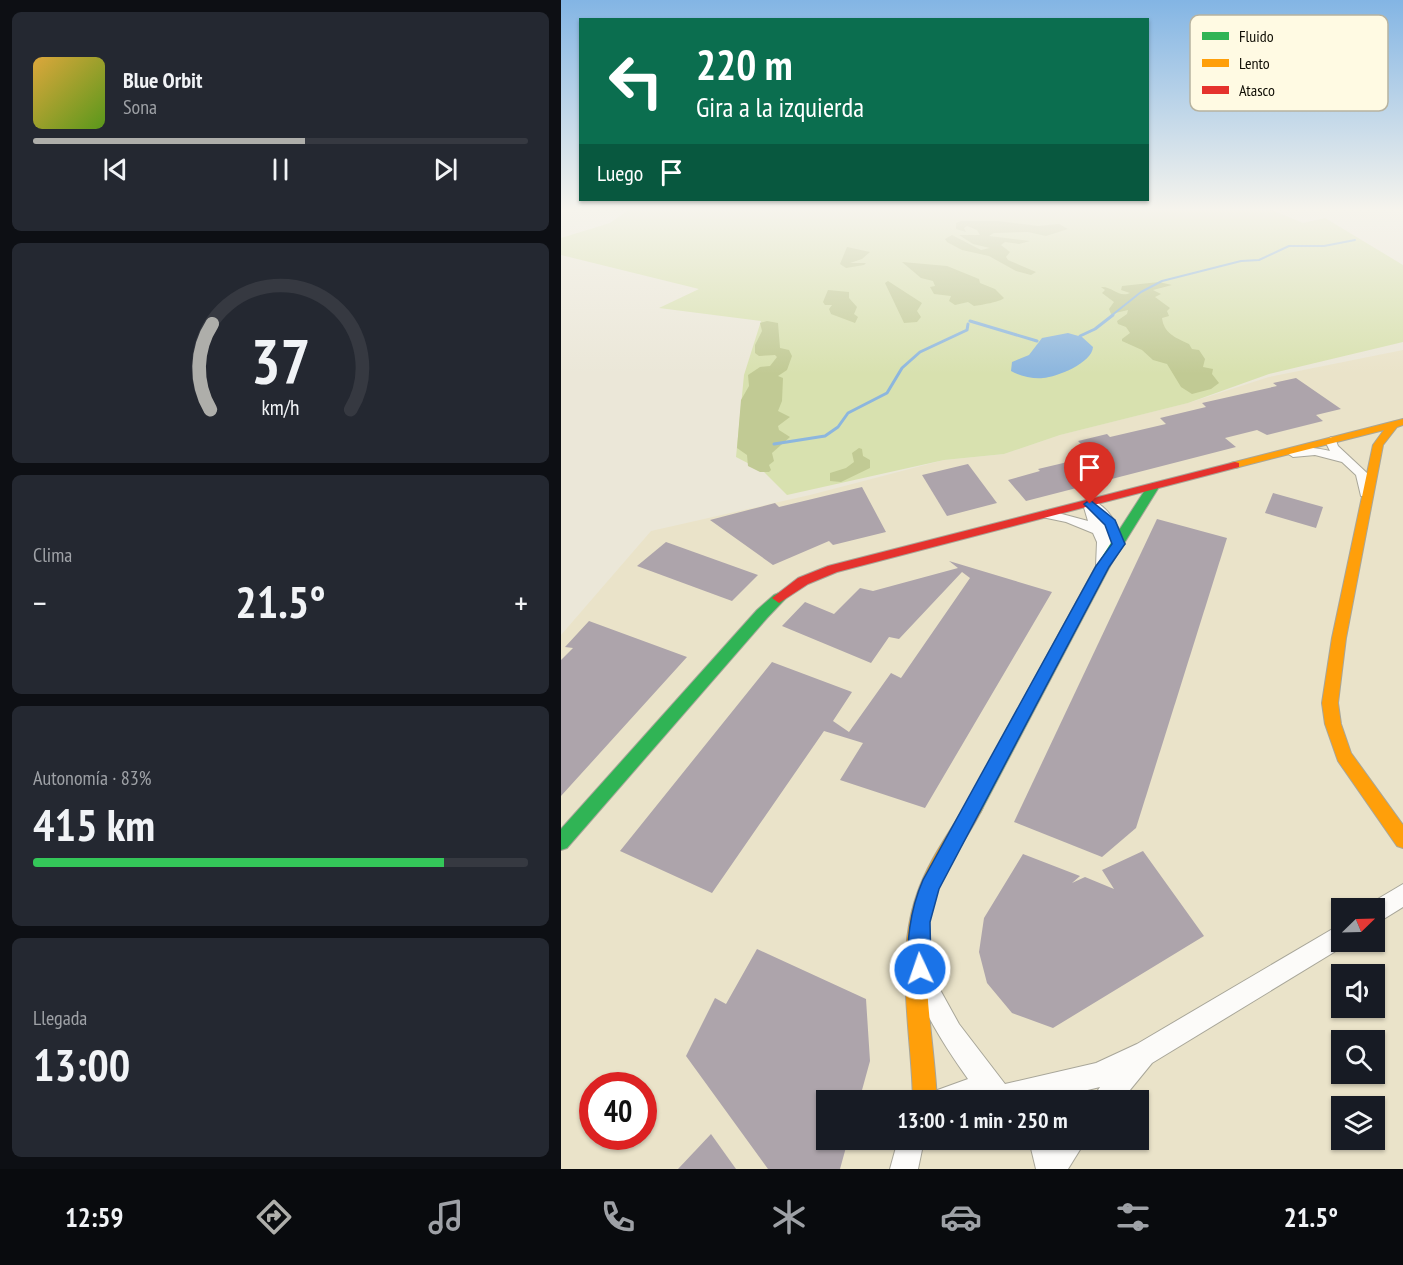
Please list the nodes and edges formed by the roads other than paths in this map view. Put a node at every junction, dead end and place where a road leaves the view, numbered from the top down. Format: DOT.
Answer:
graph roads {
  1 [pos="1398,423"];
  2 [pos="1331,441"];
  3 [pos="1284,453"];
  4 [pos="1348,460"];
  5 [pos="1373,473"];
  6 [pos="1153,487"];
  7 [pos="1367,495"];
  8 [pos="1090,504"];
  9 [pos="1047,514"];
  10 [pos="1101,531"];
  11 [pos="1118,544"];
  12 [pos="1103,566"];
  13 [pos="1373,799"];
  14 [pos="1403,824"];
  15 [pos="1403,840"];
  16 [pos="561,842"];
  17 [pos="1403,894"];
  18 [pos="1385,906"];
  19 [pos="1331,941"];
  20 [pos="920,969"];
  21 [pos="1146,1053"];
  22 [pos="925,1090"];
  23 [pos="998,1090"];
  24 [pos="1030,1090"];
  25 [pos="1114,1090"];
  26 [pos="909,1150"];
  27 [pos="1045,1150"];
  28 [pos="1065,1150"];
  29 [pos="904,1169"];
  30 [pos="1051,1169"];
  1 -- 2 [label="street"];
  1 -- 5 [label="street"];
  2 -- 3 [label="street"];
  2 -- 4 [label="street"];
  2 -- 5 [label="street"];
  3 -- 4 [label="street"];
  3 -- 6 [label="street"];
  4 -- 7 [label="street"];
  5 -- 7 [label="street"];
  6 -- 8 [label="street"];
  6 -- 11 [label="street"];
  7 -- 13 [label="street"];
  8 -- 9 [label="street"];
  8 -- 10 [label="street"];
  8 -- 11 [label="street"];
  9 -- 10 [label="street"];
  9 -- 16 [label="street"];
  10 -- 12 [label="street"];
  11 -- 12 [label="street"];
  12 -- 20 [label="street"];
  13 -- 14 [label="street"];
  13 -- 15 [label="street"];
  17 -- 18 [label="street"];
  19 -- 21 [label="street"];
  20 -- 22 [label="street"];
  20 -- 23 [label="street"];
  21 -- 24 [label="street"];
  21 -- 25 [label="street"];
  26 -- 29 [label="street"];
  27 -- 30 [label="street"];
  28 -- 30 [label="street"];
}
